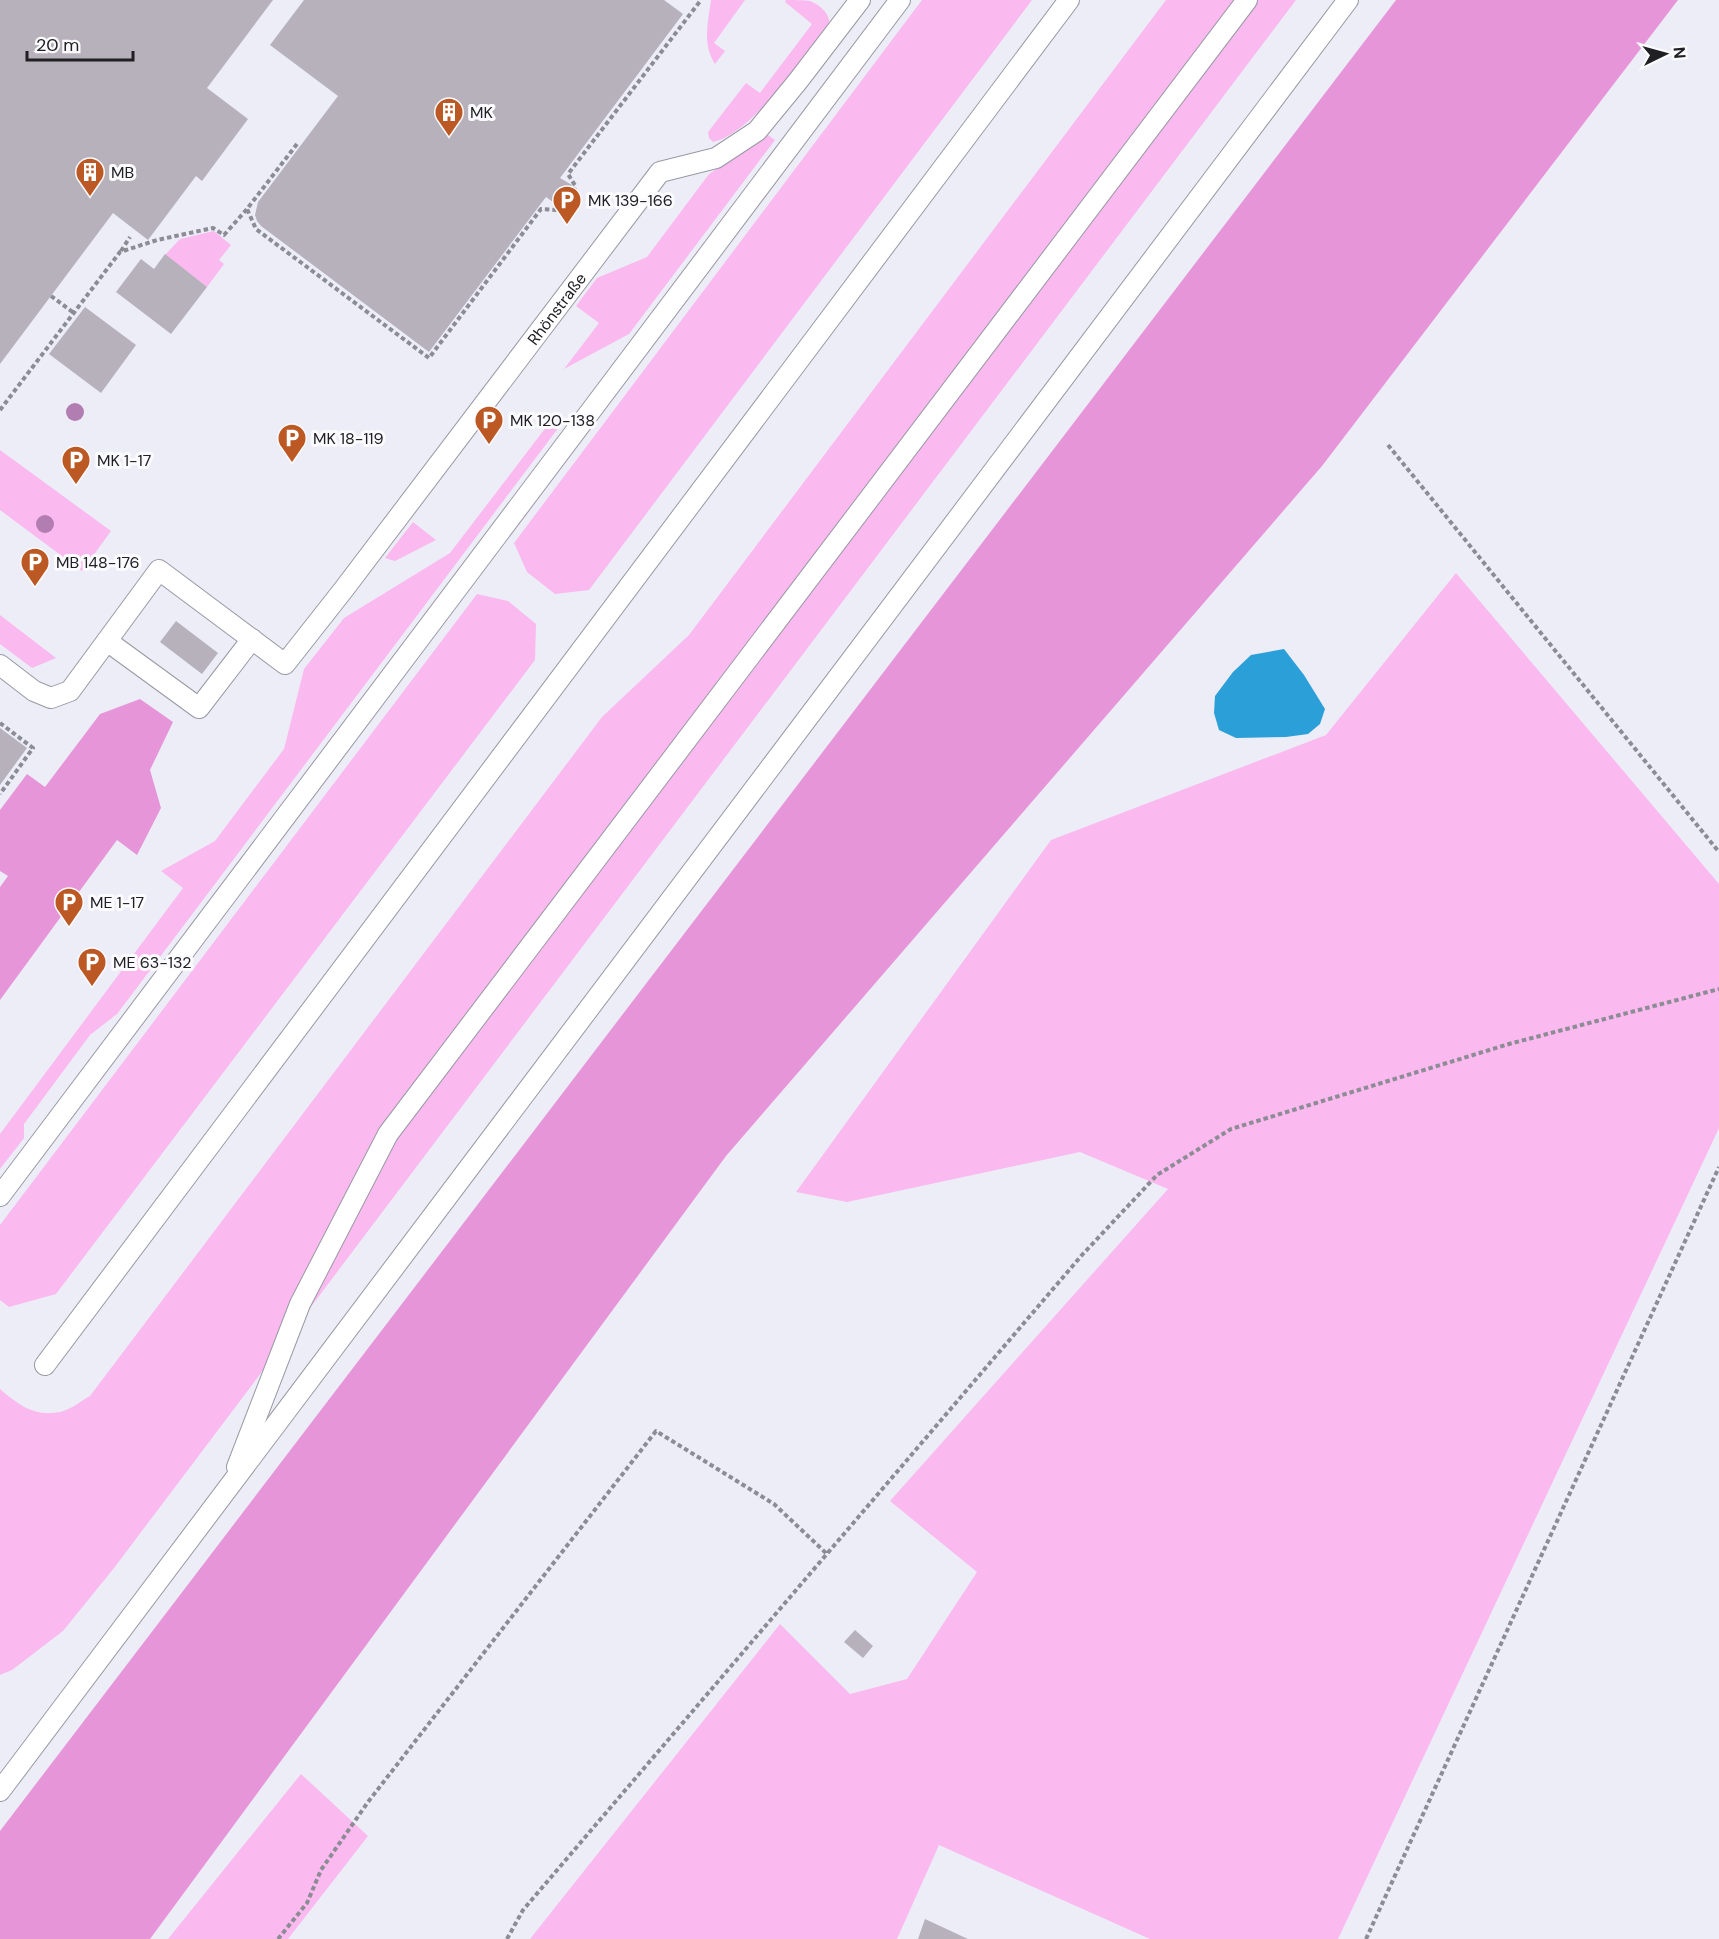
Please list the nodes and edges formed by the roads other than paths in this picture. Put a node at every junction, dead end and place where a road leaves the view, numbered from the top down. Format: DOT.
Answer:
graph roads {
  1 [pos="860,0"];
  2 [pos="900,0"];
  3 [pos="1069,0"];
  4 [pos="1247,0"];
  5 [pos="1348,0"];
  6 [pos="252,639"];
  7 [pos="107,641"];
  8 [pos="0,665"];
  9 [pos="0,1196"];
  10 [pos="45,1365"];
  11 [pos="228,1490"];
  12 [pos="0,1791"];
  1 -- 6 [label="lane, Rhönstraße"];
  2 -- 9 [label="lane"];
  3 -- 10 [label="lane"];
  4 -- 11 [label="lane"];
  5 -- 11 [label="lane"];
  6 -- 7 [label="lane"];
  6 -- 7 [label="lane"];
  7 -- 8 [label="lane"];
  11 -- 12 [label="lane"];
}
